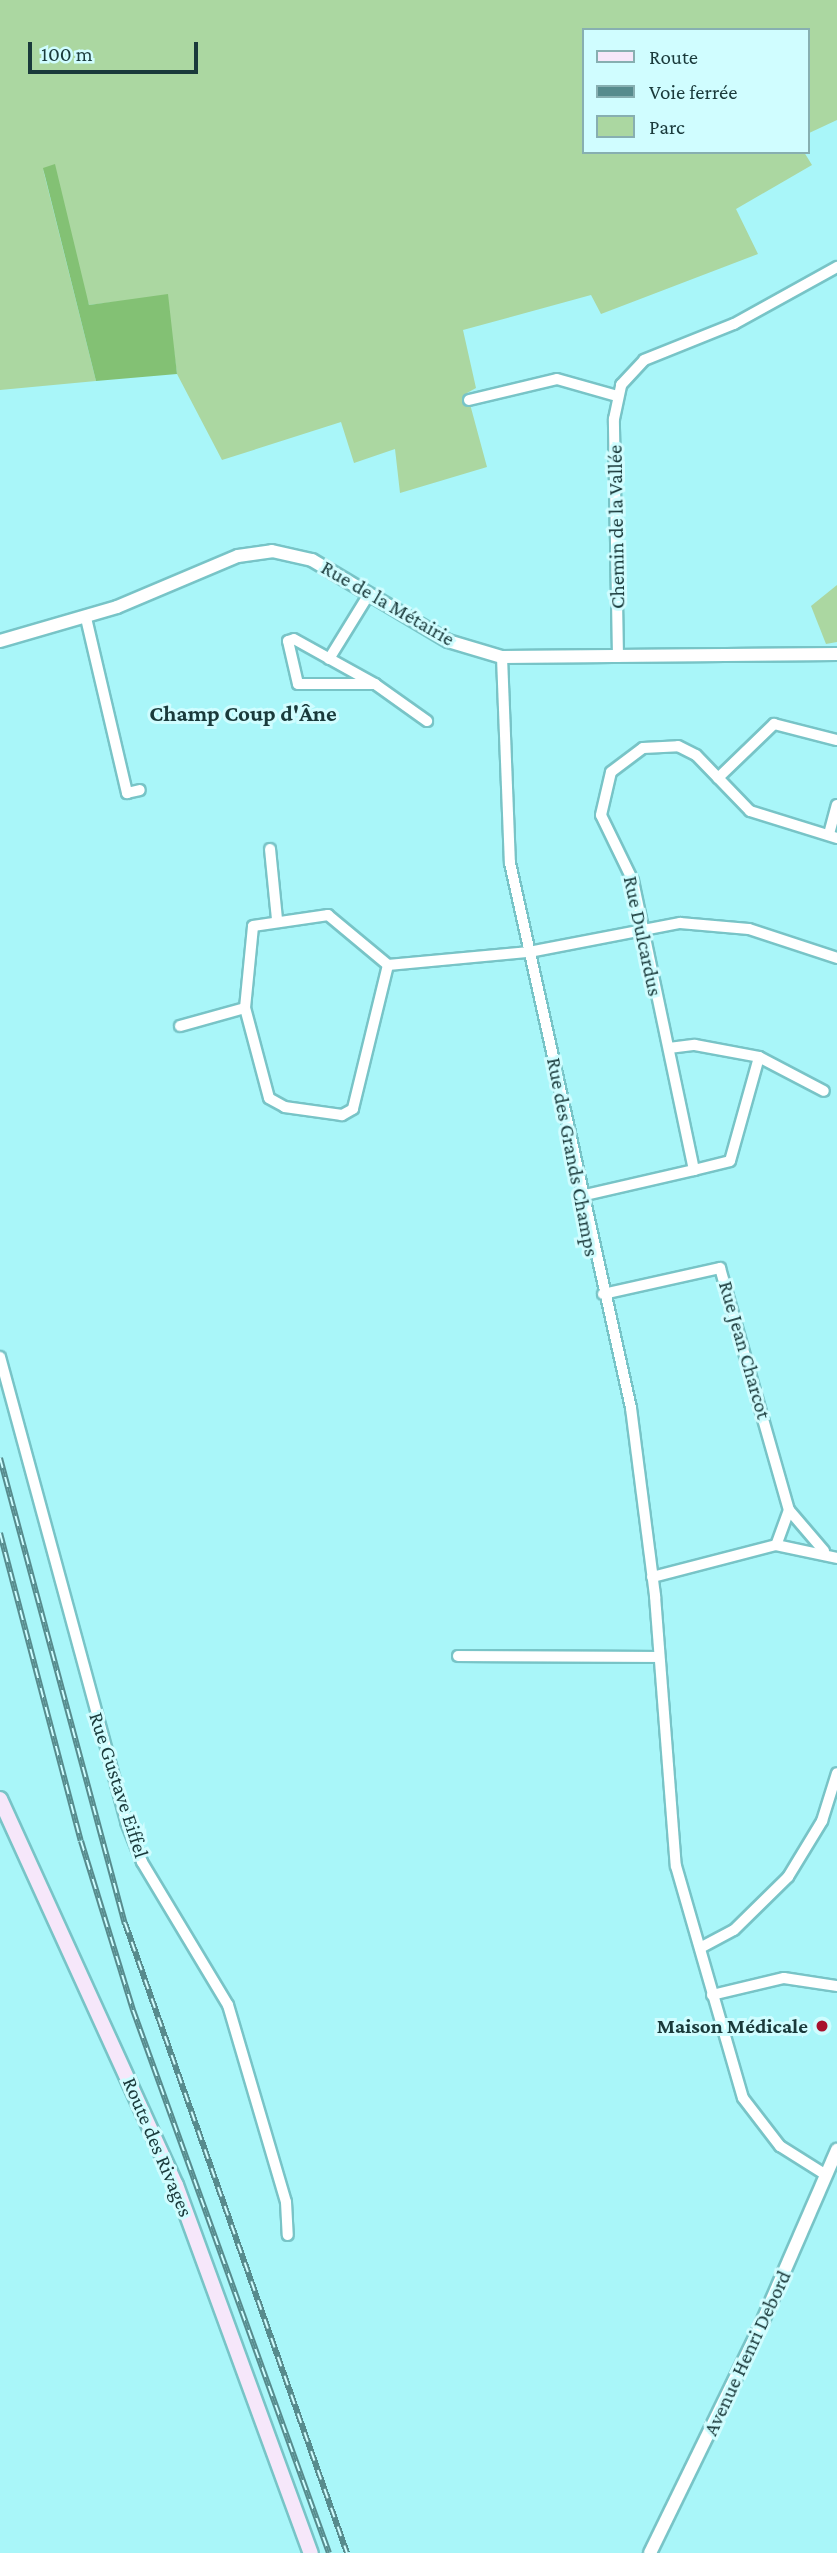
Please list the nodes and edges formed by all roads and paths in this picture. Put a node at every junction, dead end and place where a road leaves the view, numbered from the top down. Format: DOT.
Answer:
graph roads {
  1 [pos="837,267"];
  2 [pos="617,396"];
  3 [pos="469,400"];
  4 [pos="369,594"];
  5 [pos="86,618"];
  6 [pos="0,641"];
  7 [pos="837,654"];
  8 [pos="502,657"];
  9 [pos="618,657"];
  10 [pos="329,659"];
  11 [pos="352,672"];
  12 [pos="375,684"];
  13 [pos="346,685"];
  14 [pos="427,721"];
  15 [pos="837,740"];
  16 [pos="718,778"];
  17 [pos="140,790"];
  18 [pos="837,805"];
  19 [pos="833,836"];
  20 [pos="270,849"];
  21 [pos="277,919"];
  22 [pos="640,926"];
  23 [pos="528,952"];
  24 [pos="837,958"];
  25 [pos="388,965"];
  26 [pos="245,1008"];
  27 [pos="180,1026"];
  28 [pos="669,1048"];
  29 [pos="759,1057"];
  30 [pos="824,1091"];
  31 [pos="694,1170"];
  32 [pos="581,1196"];
  33 [pos="603,1294"];
  34 [pos="0,1357"];
  35 [pos="789,1510"];
  36 [pos="776,1545"];
  37 [pos="824,1551"];
  38 [pos="837,1558"];
  39 [pos="652,1577"];
  40 [pos="458,1656"];
  41 [pos="659,1657"];
  42 [pos="837,1773"];
  43 [pos="0,1800"];
  44 [pos="699,1948"];
  45 [pos="837,1986"];
  46 [pos="712,1995"];
  47 [pos="837,2150"];
  48 [pos="832,2178"];
  49 [pos="288,2235"];
  50 [pos="291,2504"];
  51 [pos="304,2553"];
  52 [pos="312,2553"];
  53 [pos="650,2553"];
  1 -- 2 [label="street"];
  2 -- 3 [label="street"];
  2 -- 9 [label="street, Chemin de la Vallée"];
  4 -- 5 [label="street, Rue de la Métairie"];
  4 -- 8 [label="street, Rue de la Métairie"];
  4 -- 10 [label="street"];
  5 -- 6 [label="street, Rue de la Métairie"];
  5 -- 17 [label="street"];
  7 -- 9 [label="street, Rue de la Métairie"];
  8 -- 9 [label="street, Rue de la Métairie"];
  8 -- 23 [label="street, Rue des Grands Champs"];
  10 -- 11 [label="street"];
  10 -- 13 [label="street"];
  11 -- 12 [label="street"];
  11 -- 13 [label="street"];
  12 -- 13 [label="street"];
  12 -- 14 [label="street"];
  15 -- 16 [label="street"];
  16 -- 19 [label="street, Rue Dulcardus"];
  16 -- 22 [label="street, Rue Dulcardus"];
  18 -- 19 [label="street"];
  20 -- 21 [label="street"];
  21 -- 25 [label="street"];
  21 -- 26 [label="street"];
  22 -- 23 [label="street"];
  22 -- 24 [label="street"];
  22 -- 28 [label="street, Rue Dulcardus"];
  23 -- 25 [label="street"];
  23 -- 32 [label="street, Rue des Grands Champs"];
  25 -- 26 [label="street"];
  26 -- 27 [label="street"];
  28 -- 29 [label="street"];
  28 -- 31 [label="street, Rue Dulcardus"];
  29 -- 30 [label="street"];
  29 -- 31 [label="street"];
  31 -- 32 [label="street"];
  32 -- 33 [label="street, Rue des Grands Champs"];
  33 -- 35 [label="street, Rue Jean Charcot"];
  33 -- 39 [label="street, Rue des Grands Champs"];
  34 -- 49 [label="street, Rue Gustave Eiffel"];
  35 -- 36 [label="street"];
  35 -- 37 [label="street, Rue Jean Charcot"];
  36 -- 37 [label="street, Rue Jean Charcot"];
  36 -- 39 [label="street, Rue Jean Charcot"];
  37 -- 38 [label="street, Rue Jean Charcot"];
  39 -- 41 [label="street, Rue des Grands Champs"];
  40 -- 41 [label="street"];
  41 -- 44 [label="street, Rue des Grands Champs"];
  42 -- 44 [label="street"];
  43 -- 50 [label="main road, Route des Rivages"];
  44 -- 46 [label="street, Rue des Grands Champs"];
  45 -- 46 [label="street"];
  46 -- 48 [label="street, Rue des Grands Champs"];
  47 -- 48 [label="street, Avenue Henri Debord"];
  48 -- 53 [label="street, Avenue Henri Debord"];
  50 -- 51 [label="main road"];
  50 -- 52 [label="main road"];
}
